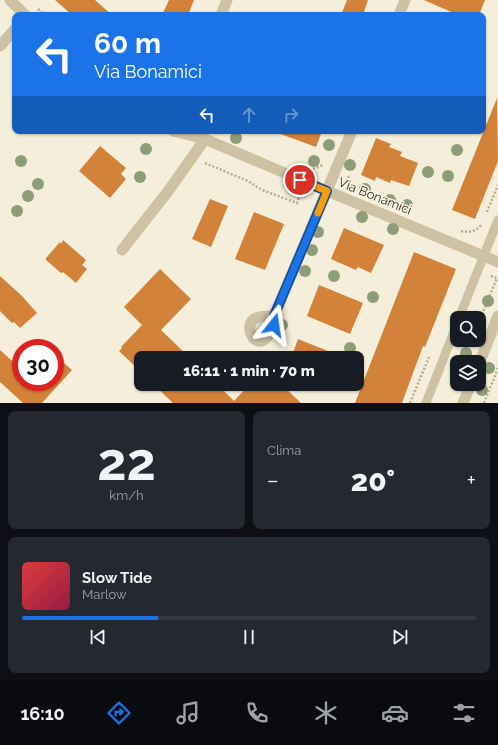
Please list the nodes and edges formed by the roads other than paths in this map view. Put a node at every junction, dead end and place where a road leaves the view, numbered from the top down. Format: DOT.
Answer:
graph roads {
  1 [pos="10,0"];
  2 [pos="227,0"];
  3 [pos="405,0"];
  4 [pos="22,12"];
  5 [pos="222,12"];
  6 [pos="400,12"];
  7 [pos="12,32"];
  8 [pos="0,46"];
  9 [pos="185,134"];
  10 [pos="351,134"];
  11 [pos="205,139"];
  12 [pos="327,191"];
  13 [pos="498,220"];
  14 [pos="122,250"];
  15 [pos="484,255"];
  16 [pos="498,262"];
  17 [pos="462,311"];
  18 [pos="274,316"];
  19 [pos="498,316"];
  20 [pos="450,342"];
  21 [pos="483,355"];
  22 [pos="468,391"];
  23 [pos="426,403"];
  24 [pos="463,403"];
  1 -- 4 [label="street"];
  2 -- 5 [label="street"];
  3 -- 6 [label="street"];
  7 -- 8 [label="street"];
  9 -- 11 [label="street, Via Bonamici"];
  10 -- 12 [label="street"];
  11 -- 12 [label="street, Via Bonamici"];
  11 -- 14 [label="street"];
  12 -- 15 [label="street, Via Bonamici"];
  12 -- 18 [label="street"];
  13 -- 15 [label="lane"];
  15 -- 16 [label="street, Via Bonamici"];
  15 -- 17 [label="lane"];
  19 -- 21 [label="street"];
  20 -- 23 [label="lane"];
  22 -- 24 [label="street"];
}
